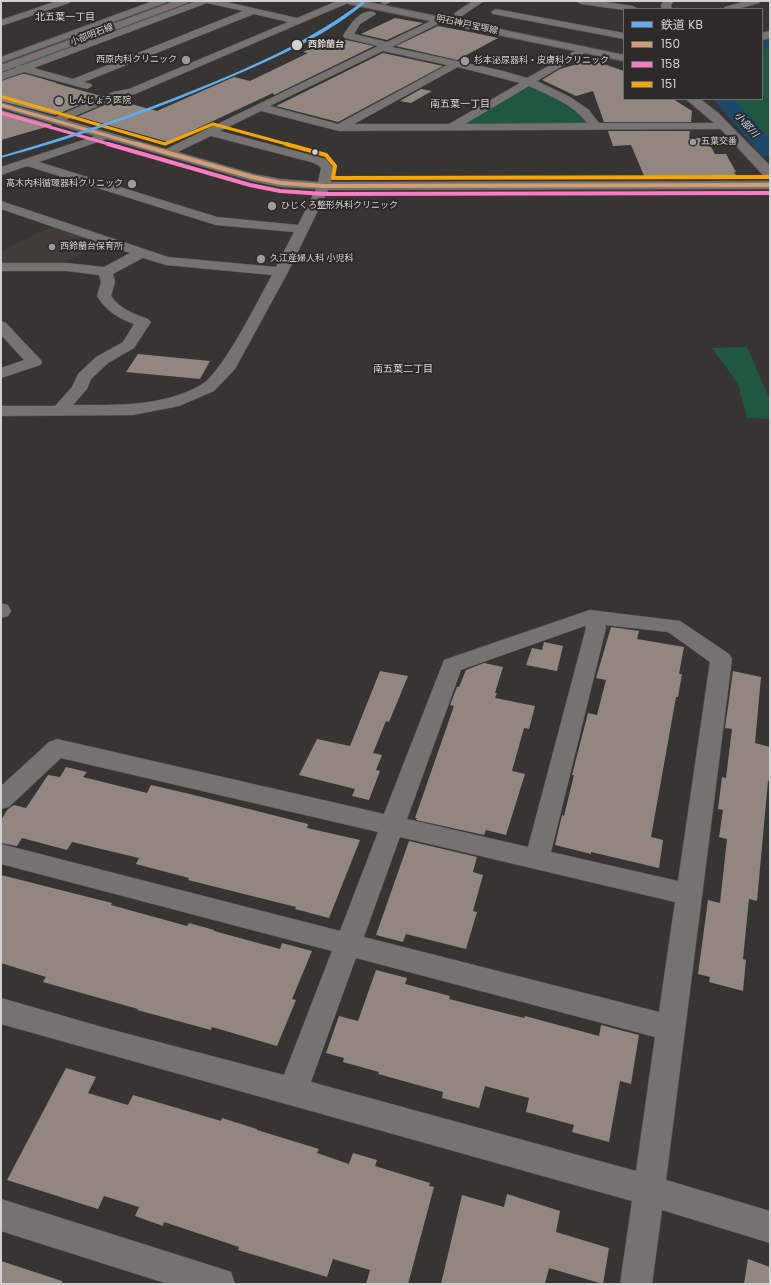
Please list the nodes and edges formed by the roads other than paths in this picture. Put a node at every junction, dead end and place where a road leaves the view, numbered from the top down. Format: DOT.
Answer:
graph roads {
  1 [pos="66,1"];
  2 [pos="162,1"];
  3 [pos="184,1"];
  4 [pos="204,1"];
  5 [pos="210,1"];
  6 [pos="349,1"];
  7 [pos="479,1"];
  8 [pos="581,1"];
  9 [pos="756,1"];
  10 [pos="606,2"];
  11 [pos="508,4"];
  12 [pos="629,8"];
  13 [pos="732,8"];
  14 [pos="369,9"];
  15 [pos="252,11"];
  16 [pos="496,12"];
  17 [pos="459,14"];
  18 [pos="487,18"];
  19 [pos="441,19"];
  20 [pos="298,21"];
  21 [pos="1,23"];
  22 [pos="623,27"];
  23 [pos="594,30"];
  24 [pos="623,36"];
  25 [pos="385,46"];
  26 [pos="584,49"];
  27 [pos="623,58"];
  28 [pos="1,60"];
  29 [pos="457,64"];
  30 [pos="623,65"];
  31 [pos="4,66"];
  32 [pos="23,69"];
  33 [pos="1,77"];
  34 [pos="74,82"];
  35 [pos="529,82"];
  36 [pos="116,94"];
  37 [pos="698,101"];
  38 [pos="1,105"];
  39 [pos="260,107"];
  40 [pos="55,121"];
  41 [pos="725,126"];
  42 [pos="596,127"];
  43 [pos="339,128"];
  44 [pos="452,128"];
  45 [pos="211,132"];
  46 [pos="101,135"];
  47 [pos="166,154"];
  48 [pos="29,163"];
  49 [pos="1,171"];
  50 [pos="770,174"];
  51 [pos="770,185"];
  52 [pos="324,186"];
  53 [pos="1,205"];
  54 [pos="303,229"];
  55 [pos="141,253"];
  56 [pos="1,267"];
  57 [pos="106,272"];
  58 [pos="281,272"];
  59 [pos="1,326"];
  60 [pos="1,373"];
  61 [pos="60,410"];
  62 [pos="1,411"];
  63 [pos="590,617"];
  64 [pos="1,800"];
  65 [pos="392,825"];
  66 [pos="1,854"];
  67 [pos="537,859"];
  68 [pos="688,894"];
  69 [pos="348,944"];
  70 [pos="1,1011"];
  71 [pos="670,1028"];
  72 [pos="293,1091"];
  73 [pos="649,1190"];
  74 [pos="1,1215"];
  75 [pos="770,1227"];
  76 [pos="219,1284"];
  77 [pos="636,1284"];
  1 -- 21 [label="street"];
  2 -- 28 [label="street"];
  3 -- 31 [label="main road, 小部明石線"];
  4 -- 32 [label="street"];
  5 -- 15 [label="street"];
  6 -- 14 [label="main road, 明石神戸宝塚線"];
  6 -- 20 [label="street"];
  7 -- 17 [label="street"];
  8 -- 10 [label="street"];
  9 -- 13 [label="street"];
  10 -- 12 [label="street"];
  11 -- 16 [label="street"];
  14 -- 19 [label="main road, 明石神戸宝塚線"];
  14 -- 25 [label="street"];
  15 -- 20 [label="street"];
  15 -- 34 [label="street"];
  16 -- 18 [label="street"];
  16 -- 23 [label="street"];
  19 -- 25 [label="street"];
  19 -- 26 [label="main road, 明石神戸宝塚線"];
  20 -- 36 [label="street"];
  22 -- 23 [label="street"];
  23 -- 24 [label="street"];
  25 -- 29 [label="street"];
  25 -- 39 [label="street"];
  26 -- 27 [label="main road, 明石神戸宝塚線"];
  26 -- 30 [label="main road, 明石神戸宝塚線"];
  26 -- 35 [label="street"];
  29 -- 35 [label="street"];
  29 -- 43 [label="street"];
  31 -- 32 [label="street"];
  32 -- 33 [label="street"];
  32 -- 34 [label="street"];
  34 -- 36 [label="street"];
  35 -- 42 [label="street"];
  35 -- 44 [label="street"];
  36 -- 40 [label="street"];
  37 -- 41 [label="main road"];
  38 -- 40 [label="street"];
  39 -- 43 [label="street"];
  39 -- 45 [label="street"];
  40 -- 46 [label="street"];
  41 -- 42 [label="street"];
  41 -- 50 [label="main road"];
  42 -- 44 [label="street"];
  43 -- 44 [label="street"];
  45 -- 47 [label="street"];
  45 -- 52 [label="street"];
  46 -- 47 [label="street"];
  46 -- 48 [label="street"];
  47 -- 52 [label="street"];
  48 -- 49 [label="street"];
  48 -- 54 [label="street"];
  51 -- 52 [label="street"];
  52 -- 54 [label="street"];
  53 -- 55 [label="street"];
  54 -- 58 [label="street"];
  55 -- 57 [label="street"];
  55 -- 58 [label="street"];
  56 -- 57 [label="street"];
  57 -- 61 [label="street"];
  58 -- 61 [label="street"];
  59 -- 60 [label="street"];
  61 -- 62 [label="street"];
  63 -- 65 [label="street"];
  63 -- 67 [label="street"];
  63 -- 68 [label="street"];
  64 -- 65 [label="street"];
  65 -- 67 [label="street"];
  65 -- 69 [label="street"];
  66 -- 69 [label="street"];
  67 -- 68 [label="street"];
  68 -- 71 [label="street"];
  69 -- 71 [label="street"];
  69 -- 72 [label="street"];
  70 -- 72 [label="street"];
  71 -- 73 [label="street"];
  72 -- 73 [label="street"];
  73 -- 75 [label="street"];
  73 -- 77 [label="street"];
  74 -- 76 [label="street"];
}
